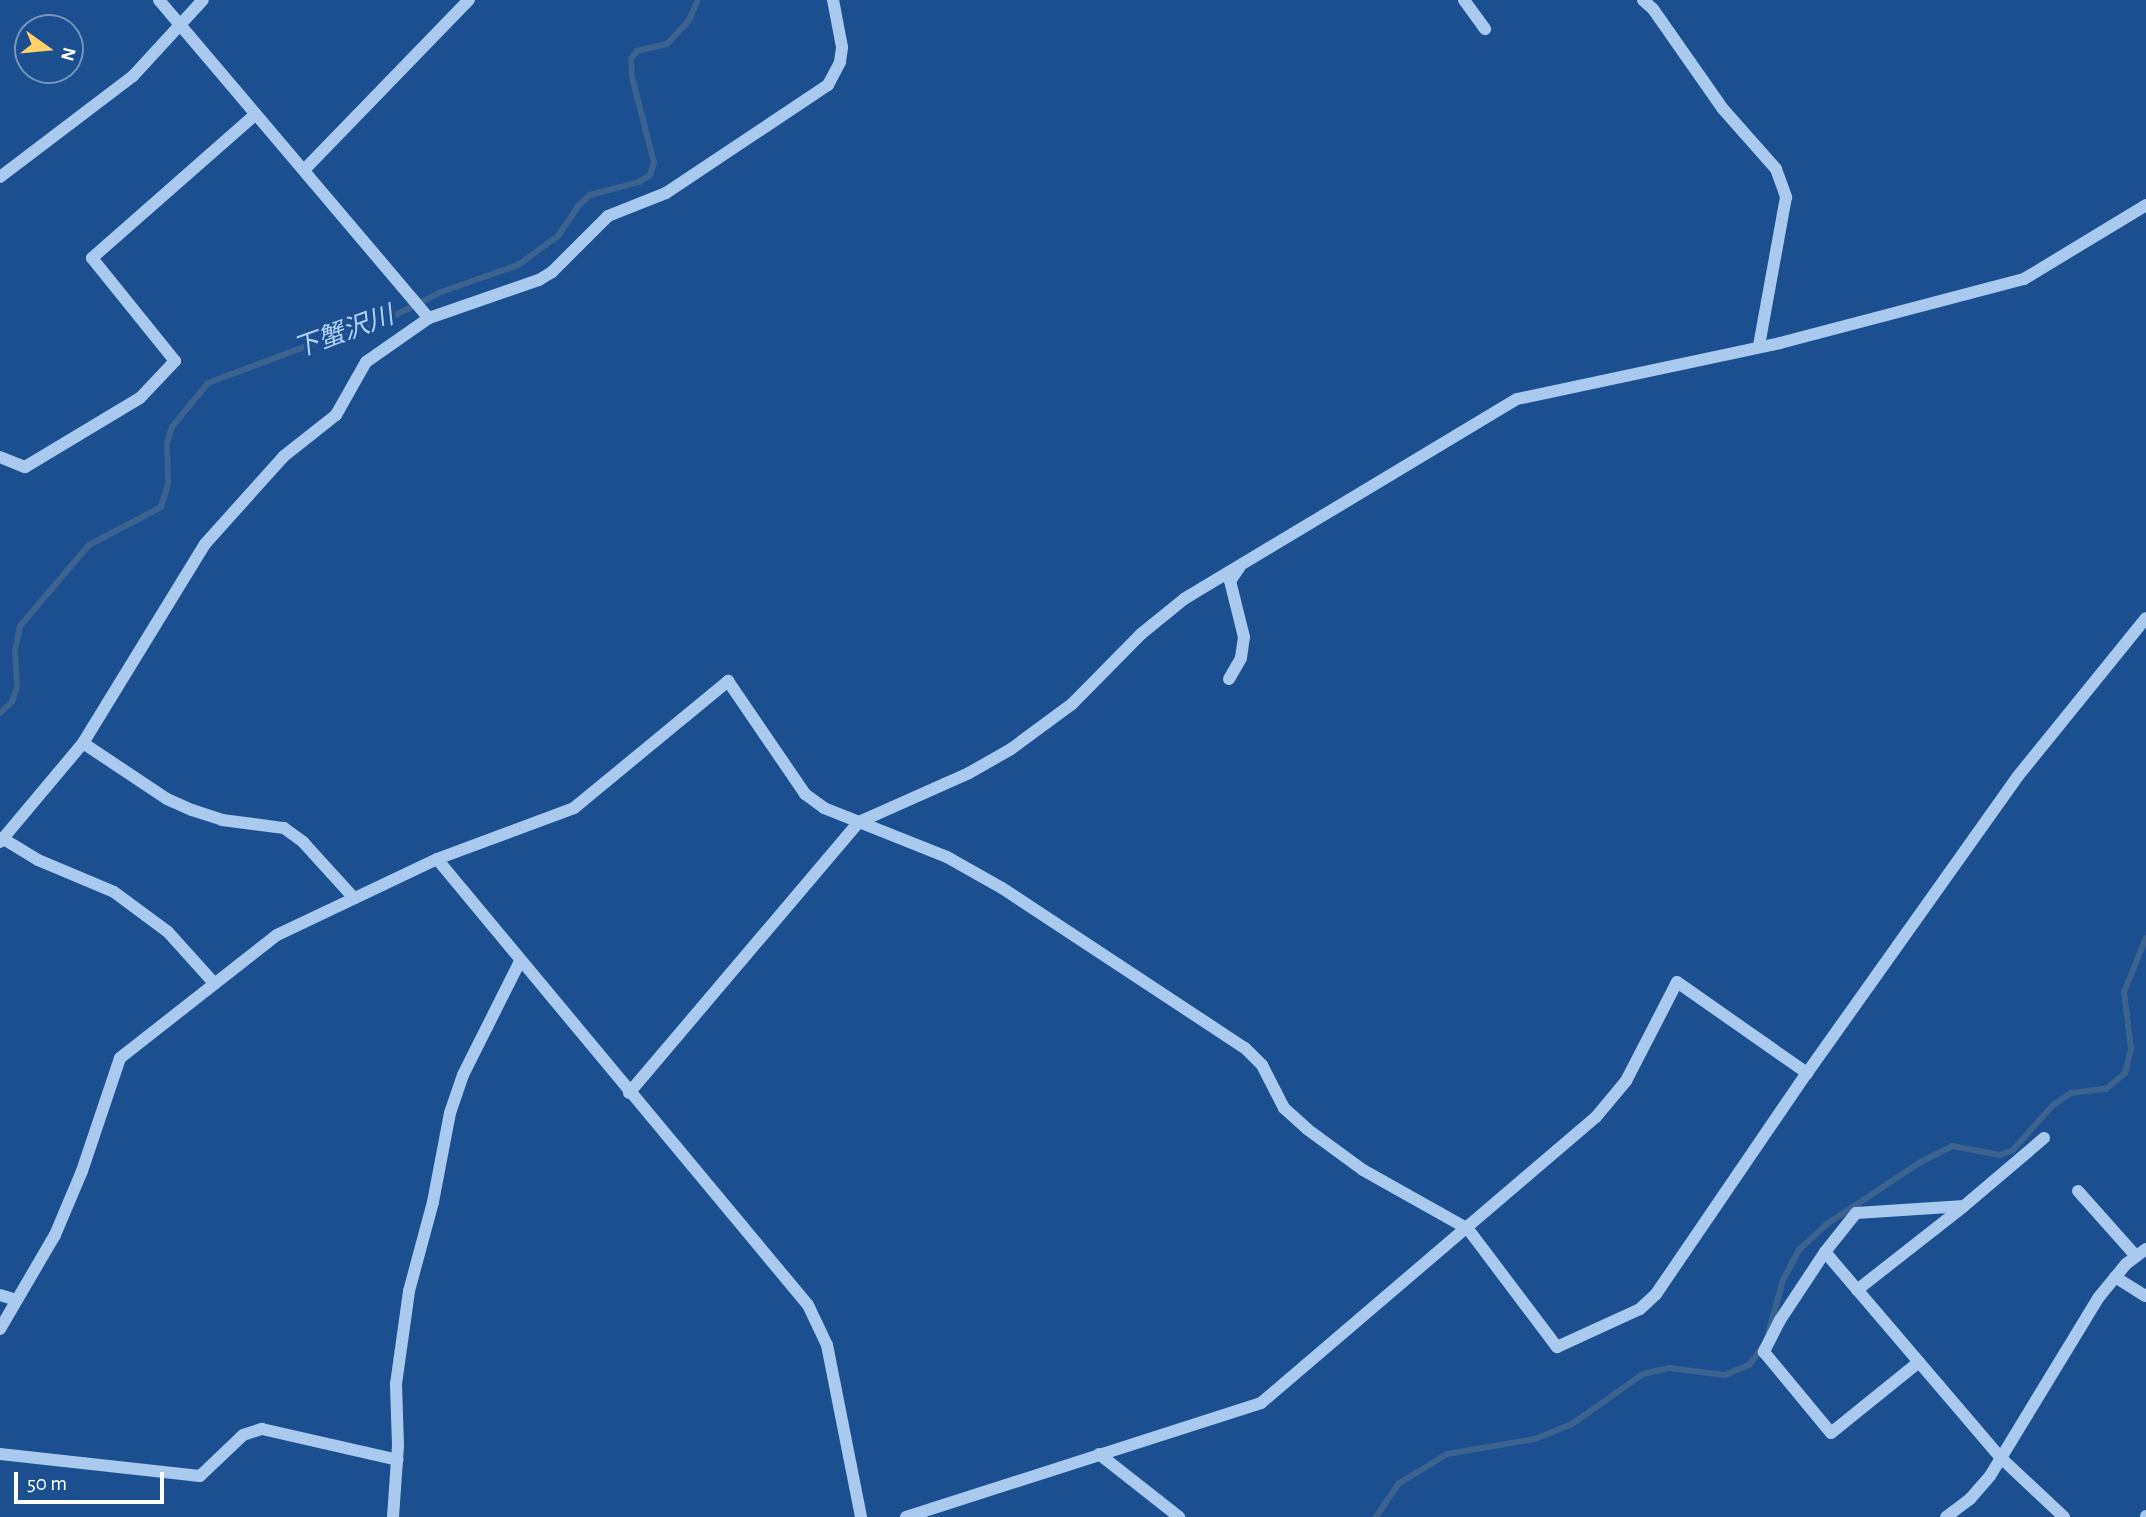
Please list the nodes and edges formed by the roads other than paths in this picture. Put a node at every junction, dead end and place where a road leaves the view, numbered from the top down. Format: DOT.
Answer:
graph roads {
  1 [pos="159,0"];
  2 [pos="203,0"];
  3 [pos="469,0"];
  4 [pos="833,0"];
  5 [pos="1464,0"];
  6 [pos="1643,0"];
  7 [pos="180,25"];
  8 [pos="1485,29"];
  9 [pos="256,114"];
  10 [pos="3,169"];
  11 [pos="304,170"];
  12 [pos="2146,205"];
  13 [pos="429,318"];
  14 [pos="1759,346"];
  15 [pos="0,457"];
  16 [pos="1240,567"];
  17 [pos="2146,618"];
  18 [pos="1228,679"];
  19 [pos="83,743"];
  20 [pos="859,822"];
  21 [pos="1,840"];
  22 [pos="437,859"];
  23 [pos="354,898"];
  24 [pos="520,961"];
  25 [pos="213,982"];
  26 [pos="1807,1073"];
  27 [pos="629,1093"];
  28 [pos="2043,1138"];
  29 [pos="2078,1191"];
  30 [pos="1964,1206"];
  31 [pos="1468,1229"];
  32 [pos="1825,1252"];
  33 [pos="2141,1253"];
  34 [pos="2115,1277"];
  35 [pos="1857,1290"];
  36 [pos="0,1295"];
  37 [pos="2146,1296"];
  38 [pos="16,1300"];
  39 [pos="0,1329"];
  40 [pos="1919,1362"];
  41 [pos="0,1454"];
  42 [pos="1099,1454"];
  43 [pos="2000,1457"];
  44 [pos="398,1460"];
  45 [pos="946,1504"];
  46 [pos="393,1517"];
  47 [pos="861,1517"];
  48 [pos="906,1517"];
  49 [pos="955,1517"];
  50 [pos="1179,1517"];
  51 [pos="1946,1517"];
  52 [pos="2064,1517"];
  1 -- 7 [label="street"];
  2 -- 7 [label="street"];
  3 -- 11 [label="street"];
  4 -- 13 [label="street"];
  5 -- 8 [label="street"];
  6 -- 14 [label="street"];
  7 -- 9 [label="street"];
  7 -- 10 [label="street"];
  9 -- 11 [label="street"];
  9 -- 15 [label="street"];
  11 -- 13 [label="street"];
  12 -- 14 [label="street"];
  13 -- 19 [label="street"];
  14 -- 16 [label="street"];
  16 -- 18 [label="street"];
  16 -- 20 [label="street"];
  17 -- 26 [label="street"];
  19 -- 21 [label="street"];
  19 -- 23 [label="street"];
  20 -- 22 [label="street"];
  20 -- 27 [label="street"];
  20 -- 31 [label="street"];
  21 -- 25 [label="street"];
  22 -- 23 [label="street"];
  22 -- 24 [label="street"];
  23 -- 25 [label="street"];
  24 -- 27 [label="street"];
  24 -- 44 [label="street"];
  25 -- 38 [label="street"];
  26 -- 31 [label="street"];
  26 -- 31 [label="street"];
  27 -- 47 [label="street"];
  28 -- 30 [label="street"];
  29 -- 33 [label="street"];
  30 -- 32 [label="street"];
  30 -- 35 [label="street"];
  31 -- 42 [label="street"];
  32 -- 35 [label="street"];
  32 -- 40 [label="street"];
  33 -- 34 [label="street"];
  34 -- 37 [label="street"];
  34 -- 43 [label="street"];
  35 -- 40 [label="street"];
  36 -- 38 [label="street"];
  38 -- 39 [label="street"];
  40 -- 43 [label="street"];
  41 -- 44 [label="street"];
  42 -- 45 [label="street"];
  42 -- 50 [label="street"];
  43 -- 51 [label="street"];
  43 -- 52 [label="street"];
  44 -- 46 [label="street"];
  45 -- 48 [label="street"];
  45 -- 49 [label="street"];
}
